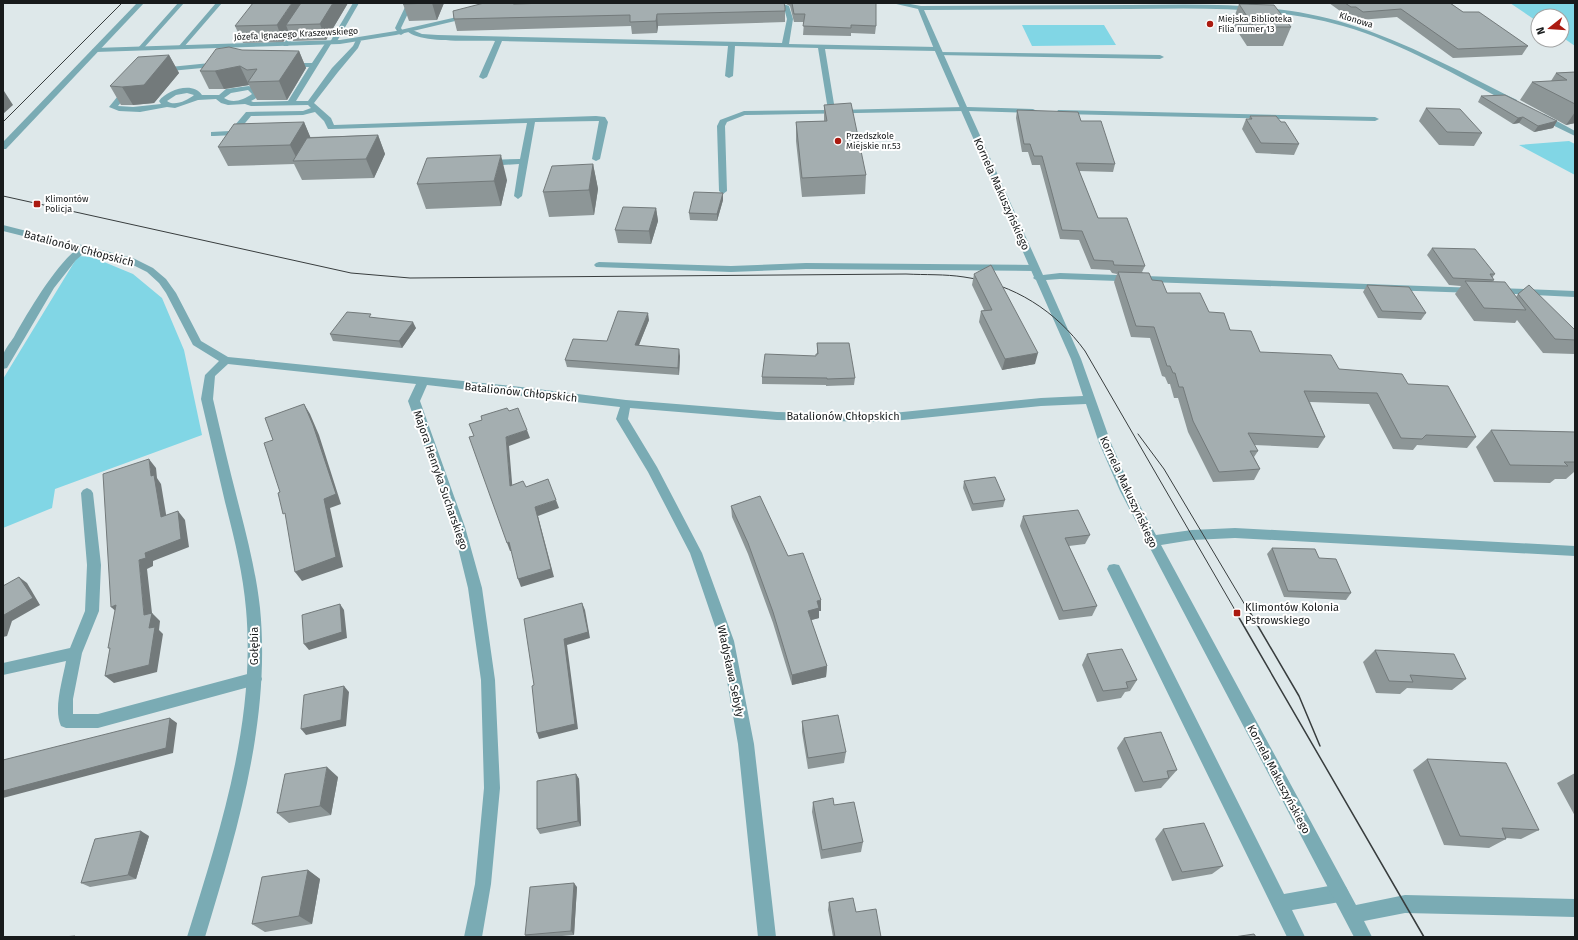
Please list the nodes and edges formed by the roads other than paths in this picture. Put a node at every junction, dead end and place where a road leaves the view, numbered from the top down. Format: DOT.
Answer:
graph roads {
  1 [pos="141,3"];
  2 [pos="181,3"];
  3 [pos="219,3"];
  4 [pos="313,3"];
  5 [pos="356,3"];
  6 [pos="410,3"];
  7 [pos="895,3"];
  8 [pos="1258,3"];
  9 [pos="759,6"];
  10 [pos="922,8"];
  11 [pos="1245,8"];
  12 [pos="480,13"];
  13 [pos="410,31"];
  14 [pos="401,33"];
  15 [pos="499,39"];
  16 [pos="358,41"];
  17 [pos="330,43"];
  18 [pos="286,44"];
  19 [pos="732,45"];
  20 [pos="785,46"];
  21 [pos="821,47"];
  22 [pos="180,48"];
  23 [pos="140,49"];
  24 [pos="94,50"];
  25 [pos="938,51"];
  26 [pos="1160,57"];
  27 [pos="228,62"];
  28 [pos="281,65"];
  29 [pos="314,65"];
  30 [pos="150,71"];
  31 [pos="729,76"];
  32 [pos="483,77"];
  33 [pos="136,80"];
  34 [pos="221,97"];
  35 [pos="196,98"];
  36 [pos="246,101"];
  37 [pos="310,103"];
  38 [pos="290,104"];
  39 [pos="168,105"];
  40 [pos="1521,106"];
  41 [pos="317,109"];
  42 [pos="964,109"];
  43 [pos="1040,111"];
  44 [pos="1056,111"];
  45 [pos="832,112"];
  46 [pos="1535,113"];
  47 [pos="1375,119"];
  48 [pos="531,120"];
  49 [pos="214,134"];
  50 [pos="1575,134"];
  51 [pos="3,147"];
  52 [pos="596,159"];
  53 [pos="524,161"];
  54 [pos="477,163"];
  55 [pos="723,191"];
  56 [pos="518,196"];
  57 [pos="3,228"];
  58 [pos="85,248"];
  59 [pos="599,265"];
  60 [pos="1036,273"];
  61 [pos="1575,294"];
  62 [pos="226,360"];
  63 [pos="3,366"];
  64 [pos="423,381"];
  65 [pos="1089,400"];
  66 [pos="626,404"];
  67 [pos="87,493"];
  68 [pos="1152,541"];
  69 [pos="1575,551"];
  70 [pos="1114,569"];
  71 [pos="75,653"];
  72 [pos="3,669"];
  73 [pos="254,679"];
  74 [pos="1340,892"];
  75 [pos="1280,903"];
  76 [pos="1575,908"];
  77 [pos="1351,915"];
  78 [pos="196,937"];
  79 [pos="473,937"];
  80 [pos="767,937"];
  81 [pos="1296,937"];
  82 [pos="1363,937"];
  1 -- 24 [label="street"];
  2 -- 23 [label="street"];
  3 -- 22 [label="street"];
  4 -- 18 [label="street"];
  5 -- 17 [label="street"];
  6 -- 14 [label="street"];
  7 -- 10 [label="street, Klonowa"];
  8 -- 11 [label="street"];
  9 -- 20 [label="street"];
  10 -- 11 [label="street, Klonowa"];
  10 -- 25 [label="street, Kornela Makuszyńskiego"];
  11 -- 40 [label="street, Klonowa"];
  12 -- 13 [label="street, Józefa Ignacego Kraszewskiego"];
  13 -- 14 [label="street, Józefa Ignacego Kraszewskiego"];
  13 -- 15 [label="street"];
  14 -- 16 [label="street, Józefa Ignacego Kraszewskiego"];
  15 -- 19 [label="street"];
  15 -- 32 [label="street"];
  16 -- 17 [label="street, Józefa Ignacego Kraszewskiego"];
  16 -- 37 [label="street"];
  17 -- 18 [label="street, Józefa Ignacego Kraszewskiego"];
  17 -- 29 [label="street"];
  18 -- 22 [label="street, Józefa Ignacego Kraszewskiego"];
  19 -- 20 [label="street"];
  19 -- 31 [label="street"];
  20 -- 21 [label="street"];
  21 -- 25 [label="street"];
  21 -- 45 [label="street"];
  22 -- 23 [label="street, Józefa Ignacego Kraszewskiego"];
  23 -- 24 [label="street, Józefa Ignacego Kraszewskiego"];
  24 -- 51 [label="street"];
  25 -- 26 [label="street"];
  25 -- 42 [label="street, Kornela Makuszyńskiego"];
  27 -- 30 [label="street"];
  28 -- 29 [label="street"];
  29 -- 38 [label="street"];
  33 -- 39 [label="street"];
  34 -- 35 [label="street"];
  34 -- 36 [label="street"];
  34 -- 36 [label="street"];
  35 -- 39 [label="street"];
  35 -- 39 [label="street"];
  36 -- 38 [label="street"];
  37 -- 38 [label="street"];
  37 -- 41 [label="street"];
  41 -- 48 [label="street"];
  41 -- 49 [label="street"];
  42 -- 43 [label="street"];
  42 -- 45 [label="street"];
  42 -- 60 [label="street, Kornela Makuszyńskiego"];
  44 -- 47 [label="street"];
  45 -- 55 [label="street"];
  46 -- 50 [label="street"];
  48 -- 52 [label="street"];
  48 -- 53 [label="street"];
  53 -- 54 [label="street"];
  53 -- 56 [label="street"];
  57 -- 58 [label="street, Batalionów Chłopskich"];
  58 -- 62 [label="street, Batalionów Chłopskich"];
  58 -- 63 [label="street"];
  59 -- 60 [label="street"];
  60 -- 61 [label="street"];
  60 -- 65 [label="street, Kornela Makuszyńskiego"];
  62 -- 64 [label="street, Batalionów Chłopskich"];
  62 -- 73 [label="street, Gołębia"];
  64 -- 66 [label="street, Batalionów Chłopskich"];
  64 -- 79 [label="street, Majora Henryka Sucharskiego"];
  65 -- 66 [label="street, Batalionów Chłopskich"];
  65 -- 68 [label="street, Kornela Makuszyńskiego"];
  66 -- 80 [label="street, Władysława Sebyły"];
  67 -- 71 [label="street"];
  68 -- 69 [label="street"];
  68 -- 74 [label="street, Kornela Makuszyńskiego"];
  70 -- 75 [label="street"];
  71 -- 72 [label="street"];
  71 -- 73 [label="street"];
  73 -- 78 [label="street, Gołębia"];
  74 -- 75 [label="street"];
  74 -- 77 [label="street, Kornela Makuszyńskiego"];
  75 -- 81 [label="street"];
  76 -- 77 [label="street"];
  77 -- 82 [label="street, Kornela Makuszyńskiego"];
}
